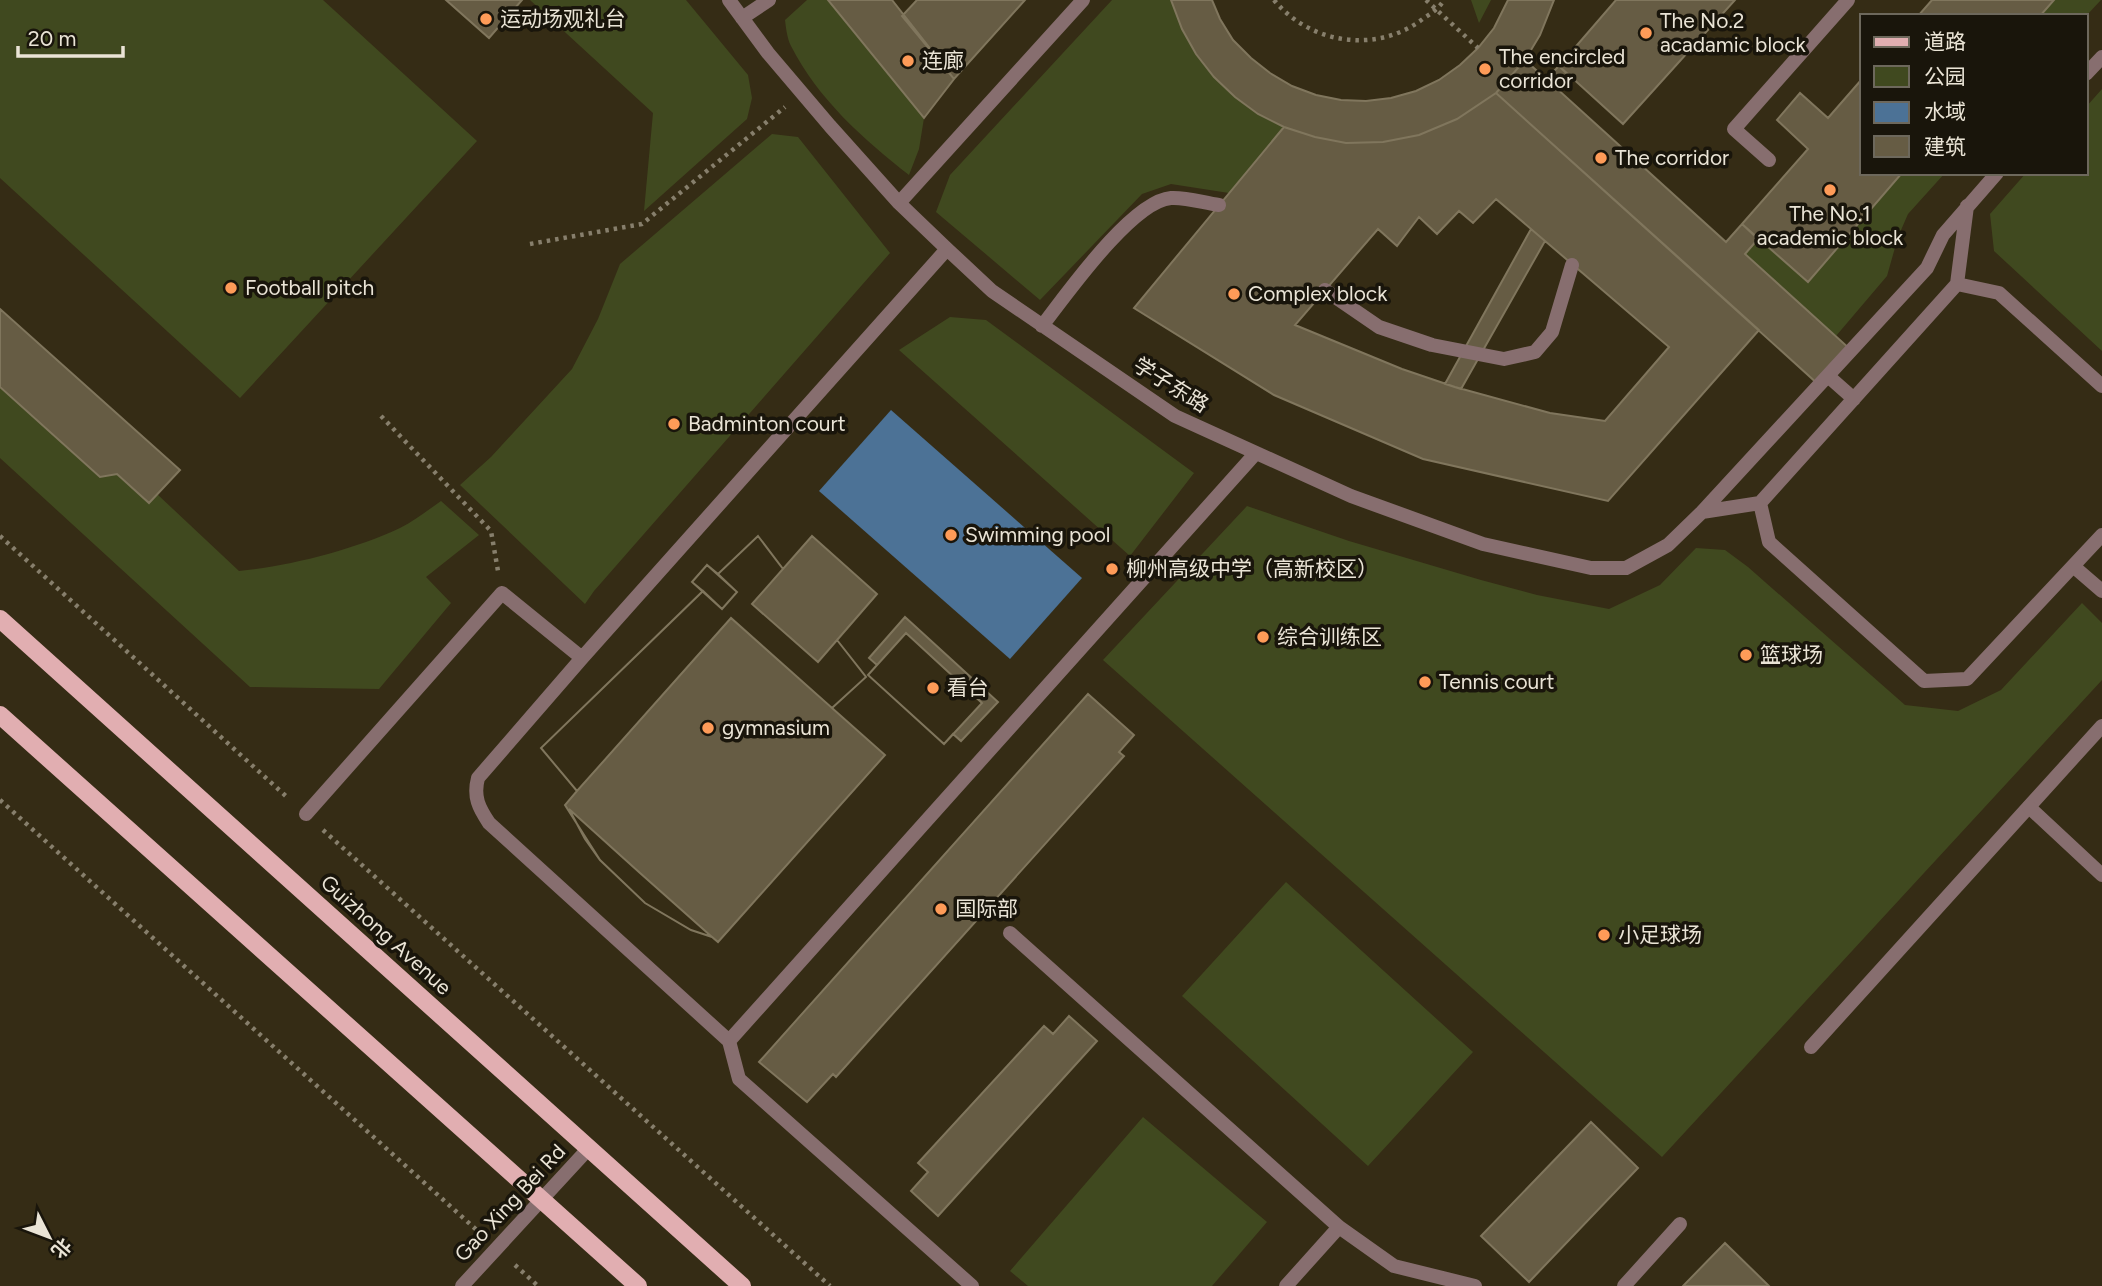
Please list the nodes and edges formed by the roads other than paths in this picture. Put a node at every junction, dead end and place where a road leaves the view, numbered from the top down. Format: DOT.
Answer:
graph roads {
  1 [pos="729,0"];
  2 [pos="769,0"];
  3 [pos="1083,0"];
  4 [pos="1848,0"];
  5 [pos="742,18"];
  6 [pos="2102,57"];
  7 [pos="2088,72"];
  8 [pos="1769,160"];
  9 [pos="1995,175"];
  10 [pos="899,203"];
  11 [pos="1219,205"];
  12 [pos="1967,206"];
  13 [pos="947,249"];
  14 [pos="1572,265"];
  15 [pos="1957,284"];
  16 [pos="1325,290"];
  17 [pos="1042,326"];
  18 [pos="1828,376"];
  19 [pos="2102,386"];
  20 [pos="1854,399"];
  21 [pos="1255,454"];
  22 [pos="1760,503"];
  23 [pos="1702,512"];
  24 [pos="2102,535"];
  25 [pos="2073,566"];
  26 [pos="2102,591"];
  27 [pos="0,619"];
  28 [pos="582,658"];
  29 [pos="0,715"];
  30 [pos="2102,726"];
  31 [pos="2029,807"];
  32 [pos="306,814"];
  33 [pos="2102,875"];
  34 [pos="1010,933"];
  35 [pos="729,1041"];
  36 [pos="1811,1047"];
  37 [pos="589,1148"];
  38 [pos="541,1198"];
  39 [pos="1680,1224"];
  40 [pos="1339,1227"];
  41 [pos="462,1286"];
  42 [pos="638,1286"];
  43 [pos="742,1286"];
  44 [pos="972,1286"];
  45 [pos="1286,1286"];
  46 [pos="1475,1286"];
  47 [pos="1624,1286"];
  1 -- 5 [label="street, 学子东路"];
  2 -- 5 [label="street"];
  3 -- 10 [label="street"];
  4 -- 8 [label="street"];
  5 -- 10 [label="street, 学子东路"];
  6 -- 7 [label="street"];
  9 -- 12 [label="street, 学子东路"];
  10 -- 13 [label="street, 学子东路"];
  11 -- 17 [label="street"];
  12 -- 15 [label="street"];
  12 -- 18 [label="street, 学子东路"];
  13 -- 17 [label="street, 学子东路"];
  13 -- 28 [label="street"];
  14 -- 16 [label="street"];
  15 -- 19 [label="street"];
  15 -- 20 [label="street"];
  17 -- 21 [label="street, 学子东路"];
  18 -- 20 [label="street"];
  18 -- 23 [label="street, 学子东路"];
  20 -- 22 [label="street"];
  21 -- 23 [label="street, 学子东路"];
  21 -- 35 [label="street"];
  22 -- 23 [label="street"];
  22 -- 25 [label="street"];
  24 -- 25 [label="street"];
  25 -- 26 [label="street"];
  27 -- 37 [label="main road, Guizhong Avenue"];
  28 -- 32 [label="street"];
  28 -- 35 [label="street"];
  29 -- 38 [label="main road"];
  30 -- 31 [label="street"];
  31 -- 33 [label="street"];
  31 -- 36 [label="street"];
  34 -- 40 [label="street"];
  35 -- 44 [label="street"];
  37 -- 38 [label="street, Gao Xing Bei Rd"];
  37 -- 43 [label="main road, Guizhong Avenue"];
  38 -- 41 [label="street, Gao Xing Bei Rd"];
  38 -- 42 [label="main road"];
  39 -- 47 [label="street"];
  40 -- 45 [label="street"];
  40 -- 46 [label="street"];
}
